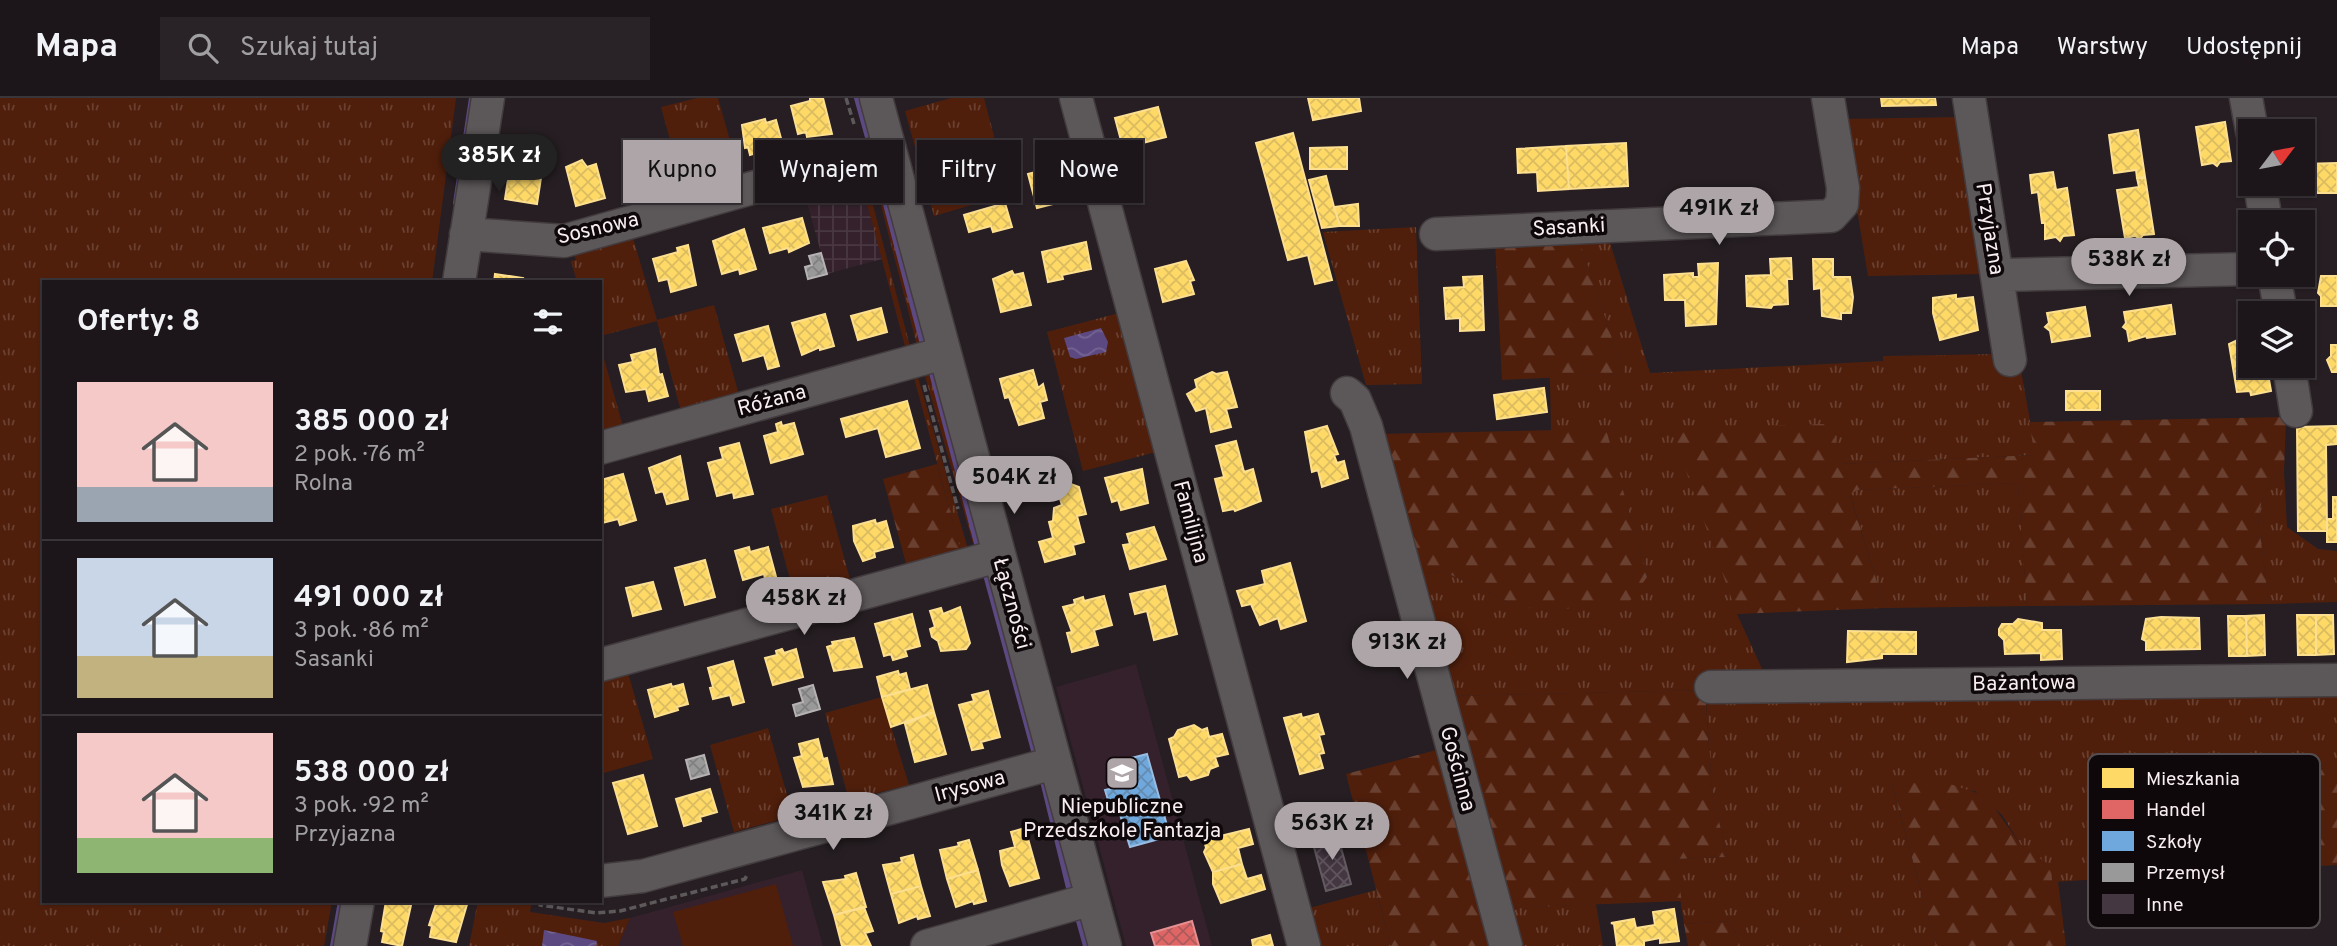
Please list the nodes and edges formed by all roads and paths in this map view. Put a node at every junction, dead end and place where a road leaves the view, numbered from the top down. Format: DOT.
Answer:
graph roads {
  1 [pos="488,98"];
  2 [pos="876,98"];
  3 [pos="1076,98"];
  4 [pos="1828,98"];
  5 [pos="1969,98"];
  6 [pos="2246,98"];
  7 [pos="2250,119"];
  8 [pos="888,140"];
  9 [pos="755,187"];
  10 [pos="903,198"];
  11 [pos="466,234"];
  12 [pos="1436,234"];
  13 [pos="2238,269"];
  14 [pos="2006,275"];
  15 [pos="459,280"];
  16 [pos="944,353"];
  17 [pos="2010,360"];
  18 [pos="2291,378"];
  19 [pos="1347,393"];
  20 [pos="2296,411"];
  21 [pos="602,446"];
  22 [pos="998,556"];
  23 [pos="602,665"];
  24 [pos="2337,680"];
  25 [pos="1711,687"];
  26 [pos="1054,763"];
  27 [pos="602,881"];
  28 [pos="1092,899"];
  29 [pos="358,903"];
  30 [pos="350,946"];
  31 [pos="927,946"];
  32 [pos="1105,946"];
  33 [pos="1304,946"];
  34 [pos="1506,946"];
  1 -- 11 [label="street"];
  2 -- 8 [label="street, Łączności"];
  3 -- 33 [label="street, Familijna"];
  4 -- 12 [label="street, Sasanki"];
  5 -- 17 [label="street, Przyjazna"];
  6 -- 7 [label="street"];
  9 -- 11 [label="street, Sosnowa"];
  10 -- 16 [label="street, Łączności"];
  11 -- 15 [label="street"];
  13 -- 14 [label="street, Przyjazna"];
  16 -- 21 [label="street, Różana"];
  16 -- 22 [label="street, Łączności"];
  18 -- 20 [label="street"];
  19 -- 34 [label="street, Gościnna"];
  22 -- 23 [label="street"];
  22 -- 26 [label="street, Łączności"];
  24 -- 25 [label="street, Bażantowa"];
  26 -- 27 [label="street, Irysowa"];
  26 -- 28 [label="street, Łączności"];
  28 -- 31 [label="street"];
  28 -- 32 [label="street, Łączności"];
  29 -- 30 [label="street"];
}
